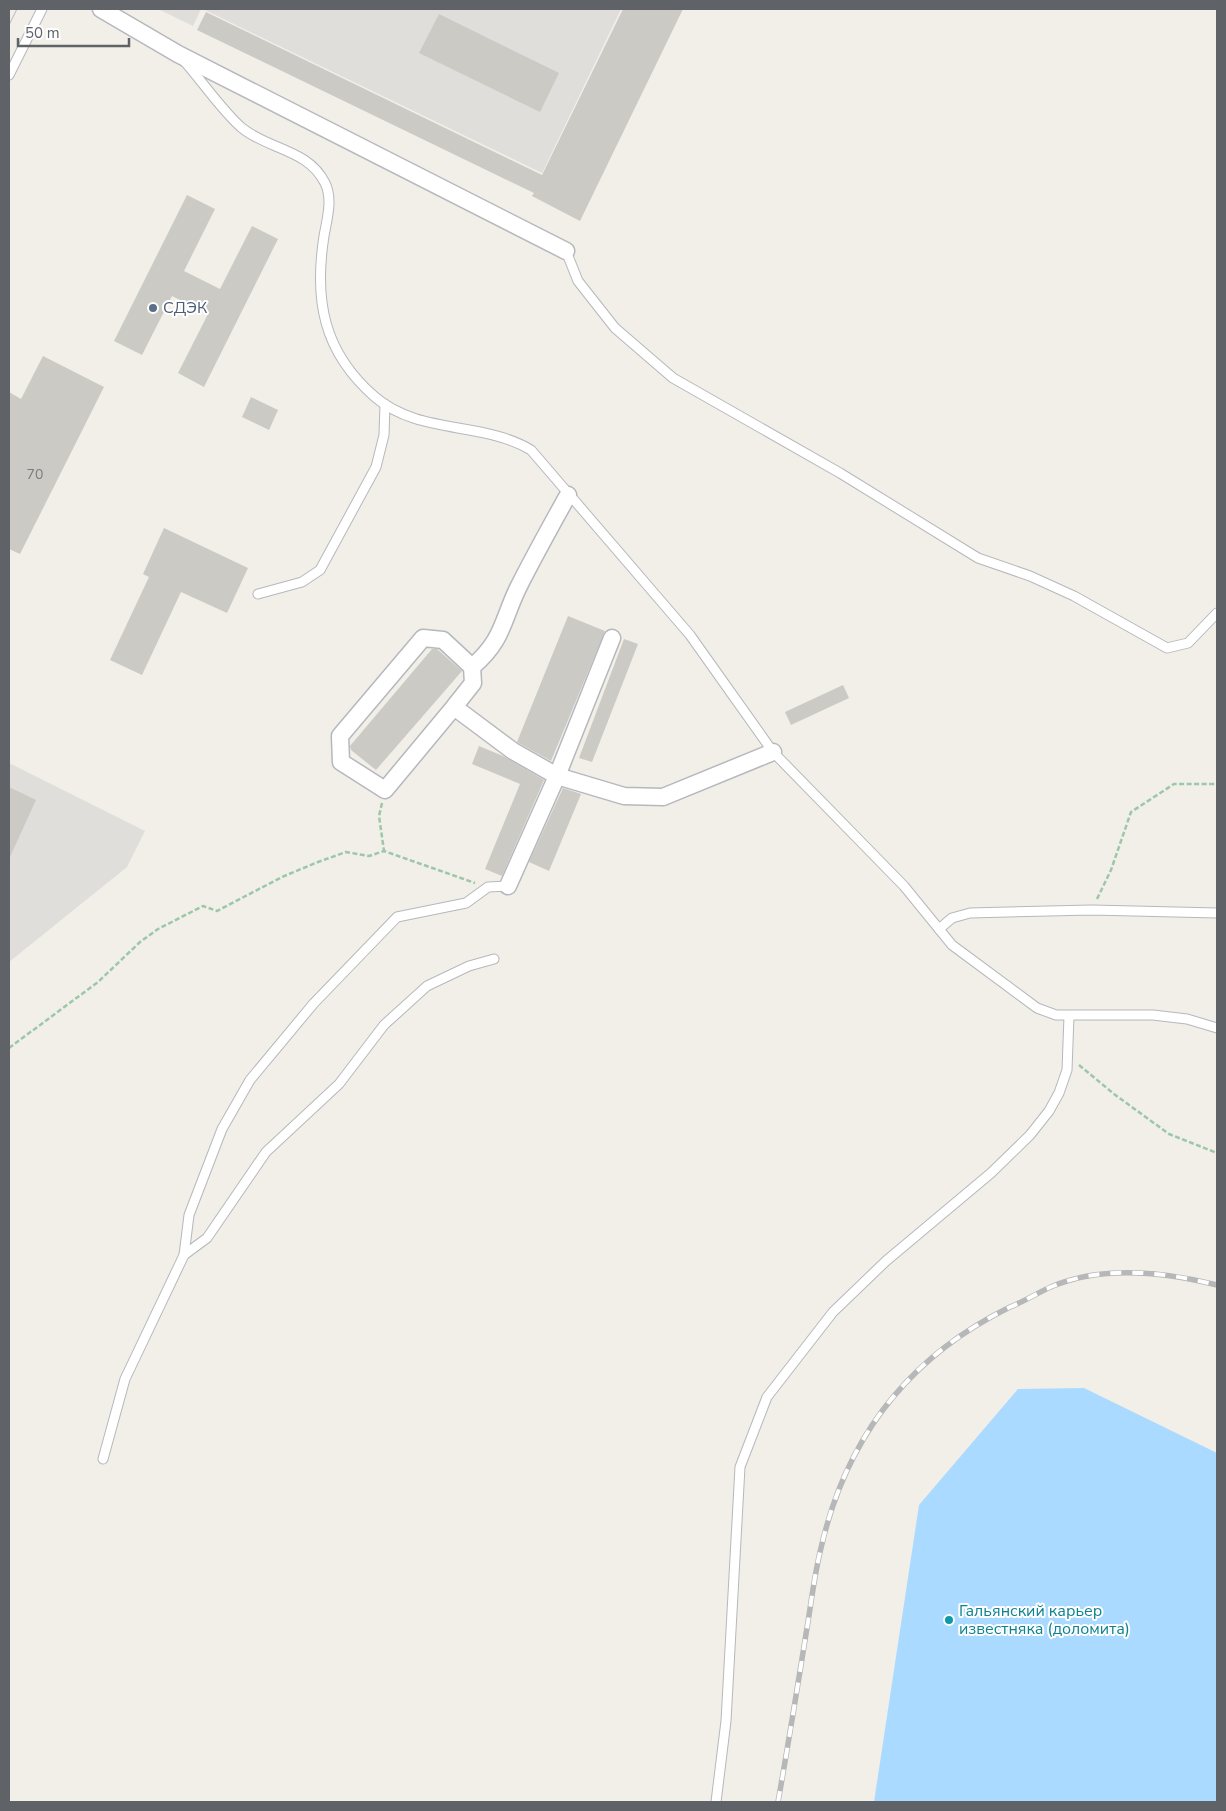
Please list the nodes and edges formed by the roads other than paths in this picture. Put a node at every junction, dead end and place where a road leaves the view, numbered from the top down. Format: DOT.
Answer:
graph roads {
  1 [pos="42,9"];
  2 [pos="101,9"];
  3 [pos="178,54"];
  4 [pos="9,75"];
  5 [pos="566,251"];
  6 [pos="385,404"];
  7 [pos="568,495"];
  8 [pos="258,594"];
  9 [pos="1217,613"];
  10 [pos="612,638"];
  11 [pos="472,667"];
  12 [pos="454,707"];
  13 [pos="773,752"];
  14 [pos="557,776"];
  15 [pos="508,886"];
  16 [pos="1217,914"];
  17 [pos="939,929"];
  18 [pos="494,959"];
  19 [pos="1069,1016"];
  20 [pos="1217,1028"];
  21 [pos="184,1255"];
  22 [pos="103,1460"];
  23 [pos="716,1802"];
  1 -- 4 [label="lane"];
  2 -- 3 [label="street"];
  3 -- 5 [label="street"];
  3 -- 6 [label="lane"];
  5 -- 9 [label="lane"];
  6 -- 7 [label="lane"];
  6 -- 8 [label="lane"];
  7 -- 11 [label="street"];
  7 -- 13 [label="lane"];
  10 -- 14 [label="street"];
  11 -- 12 [label="street"];
  11 -- 12 [label="street"];
  12 -- 14 [label="street"];
  13 -- 14 [label="street"];
  13 -- 17 [label="lane"];
  14 -- 15 [label="street"];
  15 -- 21 [label="lane"];
  16 -- 17 [label="lane"];
  17 -- 19 [label="lane"];
  18 -- 21 [label="lane"];
  19 -- 20 [label="lane"];
  19 -- 23 [label="lane"];
  21 -- 22 [label="lane"];
}
